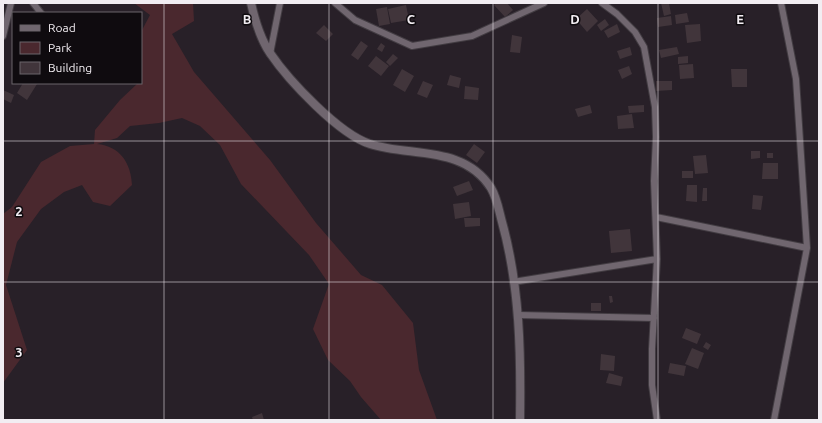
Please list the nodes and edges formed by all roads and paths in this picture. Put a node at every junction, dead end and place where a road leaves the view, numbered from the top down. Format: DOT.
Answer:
graph roads {
  1 [pos="11,3"];
  2 [pos="33,3"];
  3 [pos="251,3"];
  4 [pos="280,3"];
  5 [pos="335,3"];
  6 [pos="544,3"];
  7 [pos="602,3"];
  8 [pos="781,3"];
  9 [pos="40,12"];
  10 [pos="9,14"];
  11 [pos="3,19"];
  12 [pos="3,36"];
  13 [pos="270,54"];
  14 [pos="656,217"];
  15 [pos="807,248"];
  16 [pos="657,259"];
  17 [pos="513,282"];
  18 [pos="518,315"];
  19 [pos="654,318"];
  20 [pos="520,420"];
  21 [pos="657,420"];
  22 [pos="774,420"];
  1 -- 10 [label="street"];
  2 -- 9 [label="street"];
  3 -- 13 [label="street"];
  4 -- 13 [label="street"];
  5 -- 6 [label="street"];
  7 -- 14 [label="street"];
  8 -- 15 [label="street"];
  10 -- 11 [label="street"];
  10 -- 12 [label="street"];
  13 -- 17 [label="street"];
  14 -- 15 [label="street"];
  14 -- 16 [label="street"];
  15 -- 22 [label="street"];
  16 -- 17 [label="street"];
  16 -- 19 [label="street"];
  17 -- 18 [label="street"];
  18 -- 19 [label="street"];
  18 -- 20 [label="street"];
  19 -- 21 [label="street"];
}
